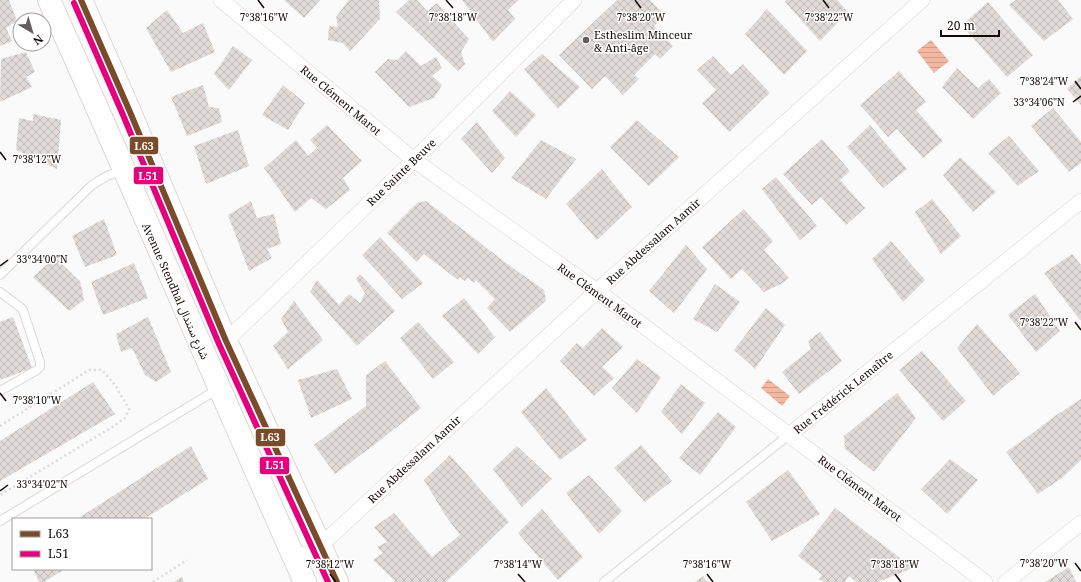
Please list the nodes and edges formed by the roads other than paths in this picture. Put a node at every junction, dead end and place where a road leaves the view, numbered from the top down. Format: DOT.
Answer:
graph roads {
  1 [pos="49,0"];
  2 [pos="80,0"];
  3 [pos="221,0"];
  4 [pos="574,0"];
  5 [pos="922,0"];
  6 [pos="414,160"];
  7 [pos="123,170"];
  8 [pos="1081,201"];
  9 [pos="0,275"];
  10 [pos="597,291"];
  11 [pos="0,292"];
  12 [pos="226,341"];
  13 [pos="219,388"];
  14 [pos="0,391"];
  15 [pos="789,435"];
  16 [pos="0,521"];
  17 [pos="1081,523"];
  18 [pos="320,546"];
  19 [pos="295,560"];
  20 [pos="305,582"];
  21 [pos="337,582"];
  22 [pos="604,582"];
  23 [pos="985,582"];
  24 [pos="1006,582"];
  1 -- 7 [label="main road, Avenue Stendhal شارع ستندال"];
  2 -- 12 [label="main road"];
  3 -- 6 [label="street, Rue Clément Marot"];
  4 -- 6 [label="street, Rue Sainte Beuve"];
  5 -- 10 [label="street, Rue Abdessalam Aamir"];
  6 -- 10 [label="street, Rue Clément Marot"];
  6 -- 12 [label="street, Rue Sainte Beuve"];
  7 -- 9 [label="lane"];
  7 -- 13 [label="main road, Avenue Stendhal شارع ستندال"];
  8 -- 15 [label="street, Rue Frédérick Lemaître"];
  10 -- 15 [label="street, Rue Clément Marot"];
  10 -- 18 [label="street, Rue Abdessalam Aamir"];
  11 -- 14 [label="lane"];
  12 -- 18 [label="main road"];
  13 -- 16 [label="lane"];
  13 -- 19 [label="main road, Avenue Stendhal شارع ستندال"];
  15 -- 22 [label="lane, Rue Frédérick Lemaître"];
  15 -- 23 [label="street, Rue Clément Marot"];
  17 -- 24 [label="street"];
  18 -- 19 [label="street, Rue Abdessalam Aamir"];
  18 -- 21 [label="main road"];
  19 -- 20 [label="main road, Avenue Stendhal شارع ستندال"];
}
